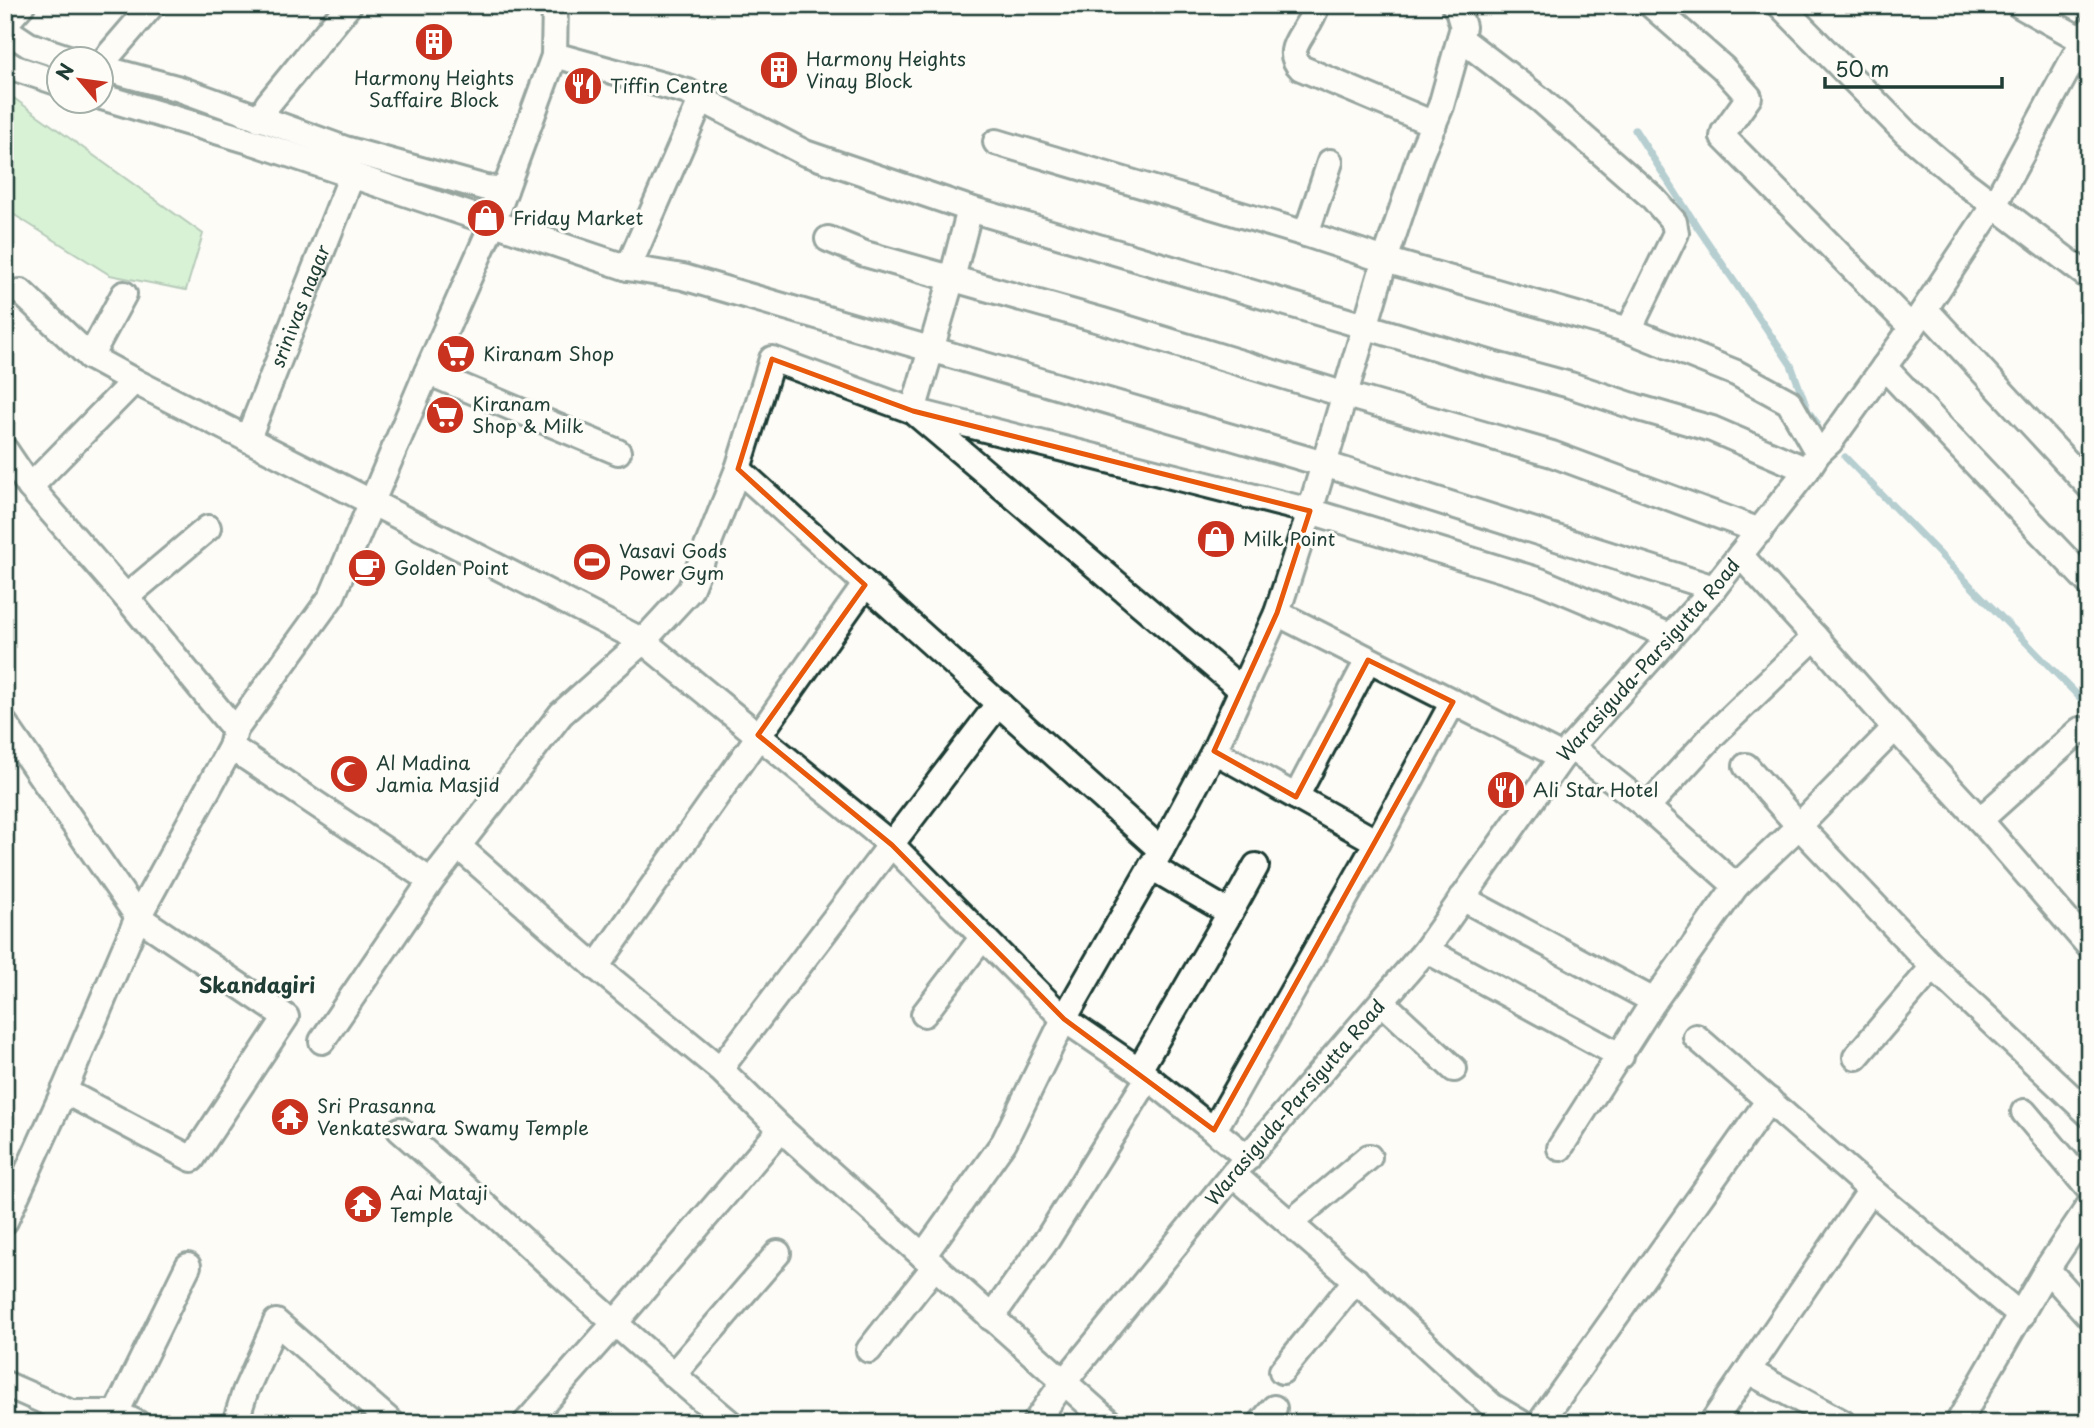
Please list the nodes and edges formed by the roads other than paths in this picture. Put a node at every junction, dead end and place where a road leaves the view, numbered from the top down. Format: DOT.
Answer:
graph roads {
  1 [pos="22,5"];
  2 [pos="152,5"];
  3 [pos="349,5"];
  4 [pos="555,5"];
  5 [pos="1317,5"];
  6 [pos="1454,5"];
  7 [pos="1651,5"];
  8 [pos="1780,5"];
  9 [pos="2019,5"];
  10 [pos="5,27"];
  11 [pos="1460,38"];
  12 [pos="2087,39"];
  13 [pos="116,47"];
  14 [pos="46,51"];
  15 [pos="554,56"];
  16 [pos="9,70"];
  17 [pos="116,72"];
  18 [pos="46,79"];
  19 [pos="701,100"];
  20 [pos="116,101"];
  21 [pos="260,119"];
  22 [pos="1434,124"];
  23 [pos="996,142"];
  24 [pos="1330,162"];
  25 [pos="352,175"];
  26 [pos="505,190"];
  27 [pos="1994,205"];
  28 [pos="970,209"];
  29 [pos="493,223"];
  30 [pos="1306,234"];
  31 [pos="828,239"];
  32 [pos="1385,260"];
  33 [pos="628,268"];
  34 [pos="2089,277"];
  35 [pos="952,278"];
  36 [pos="21,292"];
  37 [pos="124,294"];
  38 [pos="1919,318"];
  39 [pos="1366,326"];
  40 [pos="1629,330"];
  41 [pos="931,349"];
  42 [pos="90,357"];
  43 [pos="1884,367"];
  44 [pos="426,372"];
  45 [pos="134,381"];
  46 [pos="1346,395"];
  47 [pos="913,411"];
  48 [pos="248,438"];
  49 [pos="5,450"];
  50 [pos="618,452"];
  51 [pos="1813,462"];
  52 [pos="1324,464"];
  53 [pos="738,470"];
  54 [pos="2089,486"];
  55 [pos="30,487"];
  56 [pos="372,504"];
  57 [pos="1310,511"];
  58 [pos="208,528"];
  59 [pos="1760,531"];
  60 [pos="1740,555"];
  61 [pos="2089,583"];
  62 [pos="865,585"];
  63 [pos="1714,588"];
  64 [pos="126,597"];
  65 [pos="1277,613"];
  66 [pos="1670,636"];
  67 [pos="1815,637"];
  68 [pos="643,641"];
  69 [pos="1368,660"];
  70 [pos="1242,690"];
  71 [pos="1453,702"];
  72 [pos="999,703"];
  73 [pos="1895,728"];
  74 [pos="2080,730"];
  75 [pos="7,731"];
  76 [pos="758,735"];
  77 [pos="233,738"];
  78 [pos="1214,751"];
  79 [pos="1566,752"];
  80 [pos="1746,766"];
  81 [pos="1296,797"];
  82 [pos="1647,807"];
  83 [pos="1980,820"];
  84 [pos="1799,826"];
  85 [pos="1377,842"];
  86 [pos="892,845"];
  87 [pos="458,846"];
  88 [pos="1156,859"];
  89 [pos="1256,866"];
  90 [pos="431,881"];
  91 [pos="1736,886"];
  92 [pos="1462,898"];
  93 [pos="1230,913"];
  94 [pos="138,917"];
  95 [pos="983,937"];
  96 [pos="2089,946"];
  97 [pos="1426,950"];
  98 [pos="596,967"];
  99 [pos="1933,967"];
  100 [pos="1654,1001"];
  101 [pos="1382,1002"];
  102 [pos="924,1014"];
  103 [pos="1064,1019"];
  104 [pos="1696,1037"];
  105 [pos="322,1041"];
  106 [pos="1621,1056"];
  107 [pos="1856,1057"];
  108 [pos="720,1069"];
  109 [pos="1454,1069"];
  110 [pos="1143,1074"];
  111 [pos="64,1091"];
  112 [pos="1769,1100"];
  113 [pos="2024,1112"];
  114 [pos="2089,1114"];
  115 [pos="781,1129"];
  116 [pos="400,1130"];
  117 [pos="1214,1130"];
  118 [pos="1560,1148"];
  119 [pos="1369,1157"];
  120 [pos="1240,1166"];
  121 [pos="2089,1189"];
  122 [pos="1871,1190"];
  123 [pos="2089,1206"];
  124 [pos="5,1221"];
  125 [pos="1296,1233"];
  126 [pos="778,1253"];
  127 [pos="929,1261"];
  128 [pos="188,1266"];
  129 [pos="2047,1269"];
  130 [pos="1356,1280"];
  131 [pos="2021,1316"];
  132 [pos="2089,1317"];
  133 [pos="991,1318"];
  134 [pos="615,1323"];
  135 [pos="869,1350"];
  136 [pos="1282,1371"];
  137 [pos="1748,1371"];
  138 [pos="673,1376"];
  139 [pos="1063,1382"];
  140 [pos="5,1384"];
  141 [pos="1487,1414"];
  142 [pos="126,1418"];
  143 [pos="235,1423"];
  144 [pos="392,1423"];
  145 [pos="526,1423"];
  146 [pos="730,1423"];
  147 [pos="1035,1423"];
  148 [pos="1110,1423"];
  149 [pos="1521,1423"];
  150 [pos="1540,1423"];
  151 [pos="1712,1423"];
  152 [pos="1843,1423"];
  153 [pos="1958,1423"];
  1 -- 10 [label="street"];
  2 -- 13 [label="street"];
  3 -- 21 [label="street"];
  4 -- 15 [label="street"];
  5 -- 22 [label="street"];
  6 -- 11 [label="street"];
  7 -- 38 [label="street"];
  8 -- 27 [label="street"];
  9 -- 12 [label="street"];
  10 -- 14 [label="street"];
  11 -- 22 [label="street"];
  11 -- 40 [label="street"];
  12 -- 27 [label="street, Warasiguda-Parsigutta Road"];
  15 -- 19 [label="street"];
  15 -- 26 [label="street"];
  16 -- 18 [label="street"];
  17 -- 21 [label="street"];
  19 -- 28 [label="street"];
  19 -- 33 [label="street"];
  20 -- 25 [label="street"];
  21 -- 26 [label="street"];
  22 -- 32 [label="street"];
  23 -- 30 [label="street"];
  24 -- 30 [label="street"];
  25 -- 29 [label="street"];
  25 -- 48 [label="street, srinivas nagar"];
  26 -- 29 [label="street"];
  27 -- 34 [label="street"];
  27 -- 38 [label="street, Warasiguda-Parsigutta Road"];
  28 -- 35 [label="street"];
  28 -- 39 [label="street"];
  29 -- 33 [label="street"];
  29 -- 44 [label="street"];
  30 -- 32 [label="street"];
  31 -- 35 [label="street"];
  32 -- 39 [label="street"];
  32 -- 40 [label="street"];
  33 -- 41 [label="street"];
  35 -- 41 [label="street"];
  35 -- 46 [label="street"];
  36 -- 42 [label="street"];
  37 -- 42 [label="street"];
  38 -- 43 [label="street, Warasiguda-Parsigutta Road"];
  38 -- 54 [label="street"];
  39 -- 46 [label="street"];
  39 -- 51 [label="street"];
  40 -- 51 [label="street"];
  41 -- 47 [label="street"];
  41 -- 52 [label="street"];
  42 -- 45 [label="street"];
  43 -- 51 [label="street, Warasiguda-Parsigutta Road"];
  43 -- 61 [label="street"];
  44 -- 50 [label="street"];
  44 -- 56 [label="street"];
  45 -- 48 [label="street"];
  45 -- 55 [label="street"];
  46 -- 52 [label="street"];
  46 -- 59 [label="street"];
  47 -- 53 [label="street"];
  47 -- 57 [label="street"];
  47 -- 70 [label="street"];
  48 -- 56 [label="street"];
  49 -- 55 [label="street"];
  51 -- 59 [label="street, Warasiguda-Parsigutta Road"];
  52 -- 57 [label="street"];
  52 -- 63 [label="street"];
  53 -- 62 [label="street"];
  53 -- 68 [label="street"];
  55 -- 64 [label="street"];
  56 -- 68 [label="street"];
  56 -- 77 [label="street"];
  57 -- 65 [label="street"];
  57 -- 66 [label="street"];
  58 -- 64 [label="street"];
  59 -- 60 [label="street, Warasiguda-Parsigutta Road"];
  60 -- 63 [label="street, Warasiguda-Parsigutta Road"];
  60 -- 67 [label="street"];
  62 -- 72 [label="street"];
  62 -- 76 [label="street"];
  63 -- 66 [label="street, Warasiguda-Parsigutta Road"];
  64 -- 77 [label="street"];
  65 -- 69 [label="street"];
  65 -- 70 [label="street"];
  66 -- 79 [label="street, Warasiguda-Parsigutta Road"];
  67 -- 73 [label="street"];
  67 -- 82 [label="street"];
  68 -- 76 [label="street"];
  68 -- 87 [label="street"];
  69 -- 71 [label="street"];
  69 -- 81 [label="street"];
  70 -- 78 [label="street"];
  71 -- 79 [label="street"];
  71 -- 85 [label="street"];
  72 -- 86 [label="street"];
  72 -- 88 [label="street"];
  73 -- 83 [label="street"];
  73 -- 84 [label="street"];
  74 -- 83 [label="street"];
  75 -- 94 [label="street"];
  76 -- 86 [label="street"];
  76 -- 98 [label="street"];
  77 -- 90 [label="street"];
  77 -- 94 [label="street"];
  78 -- 81 [label="street"];
  78 -- 88 [label="street"];
  79 -- 82 [label="street"];
  79 -- 92 [label="street, Warasiguda-Parsigutta Road"];
  80 -- 84 [label="street"];
  81 -- 85 [label="street"];
  82 -- 91 [label="street"];
  83 -- 96 [label="street"];
  84 -- 91 [label="street"];
  84 -- 99 [label="street"];
  85 -- 117 [label="street"];
  86 -- 95 [label="street"];
  86 -- 108 [label="street"];
  87 -- 90 [label="street"];
  87 -- 98 [label="street"];
  88 -- 93 [label="street"];
  88 -- 103 [label="street"];
  89 -- 93 [label="street"];
  90 -- 105 [label="street"];
  91 -- 100 [label="street"];
  92 -- 97 [label="street, Warasiguda-Parsigutta Road"];
  92 -- 100 [label="street"];
  93 -- 110 [label="street"];
  94 -- 111 [label="street"];
  94 -- 111 [label="street"];
  95 -- 102 [label="street"];
  95 -- 103 [label="street"];
  97 -- 101 [label="street, Warasiguda-Parsigutta Road"];
  97 -- 106 [label="street"];
  98 -- 108 [label="street"];
  99 -- 107 [label="street"];
  99 -- 114 [label="street"];
  100 -- 106 [label="street"];
  101 -- 109 [label="street"];
  101 -- 120 [label="street, Warasiguda-Parsigutta Road"];
  103 -- 110 [label="street"];
  103 -- 127 [label="street"];
  104 -- 112 [label="street"];
  106 -- 118 [label="street"];
  108 -- 115 [label="street"];
  110 -- 117 [label="street"];
  110 -- 133 [label="street"];
  111 -- 124 [label="street"];
  112 -- 122 [label="street"];
  112 -- 150 [label="street"];
  113 -- 121 [label="street"];
  115 -- 127 [label="street"];
  115 -- 134 [label="street"];
  116 -- 134 [label="street"];
  117 -- 120 [label="street"];
  119 -- 125 [label="street"];
  120 -- 125 [label="street"];
  120 -- 139 [label="street, Warasiguda-Parsigutta Road"];
  122 -- 131 [label="street"];
  122 -- 137 [label="street"];
  123 -- 129 [label="street"];
  125 -- 130 [label="street"];
  126 -- 138 [label="street"];
  127 -- 133 [label="street"];
  127 -- 135 [label="street"];
  128 -- 142 [label="street"];
  129 -- 131 [label="street"];
  129 -- 132 [label="street"];
  130 -- 136 [label="street"];
  130 -- 141 [label="street"];
  131 -- 153 [label="street"];
  133 -- 139 [label="street"];
  134 -- 138 [label="street"];
  134 -- 145 [label="street"];
  137 -- 151 [label="street"];
  137 -- 152 [label="street"];
  138 -- 146 [label="street"];
  139 -- 147 [label="street, Warasiguda-Parsigutta Road"];
  139 -- 148 [label="street"];
  140 -- 142 [label="street"];
  141 -- 149 [label="street"];
  143 -- 144 [label="street"];
}
